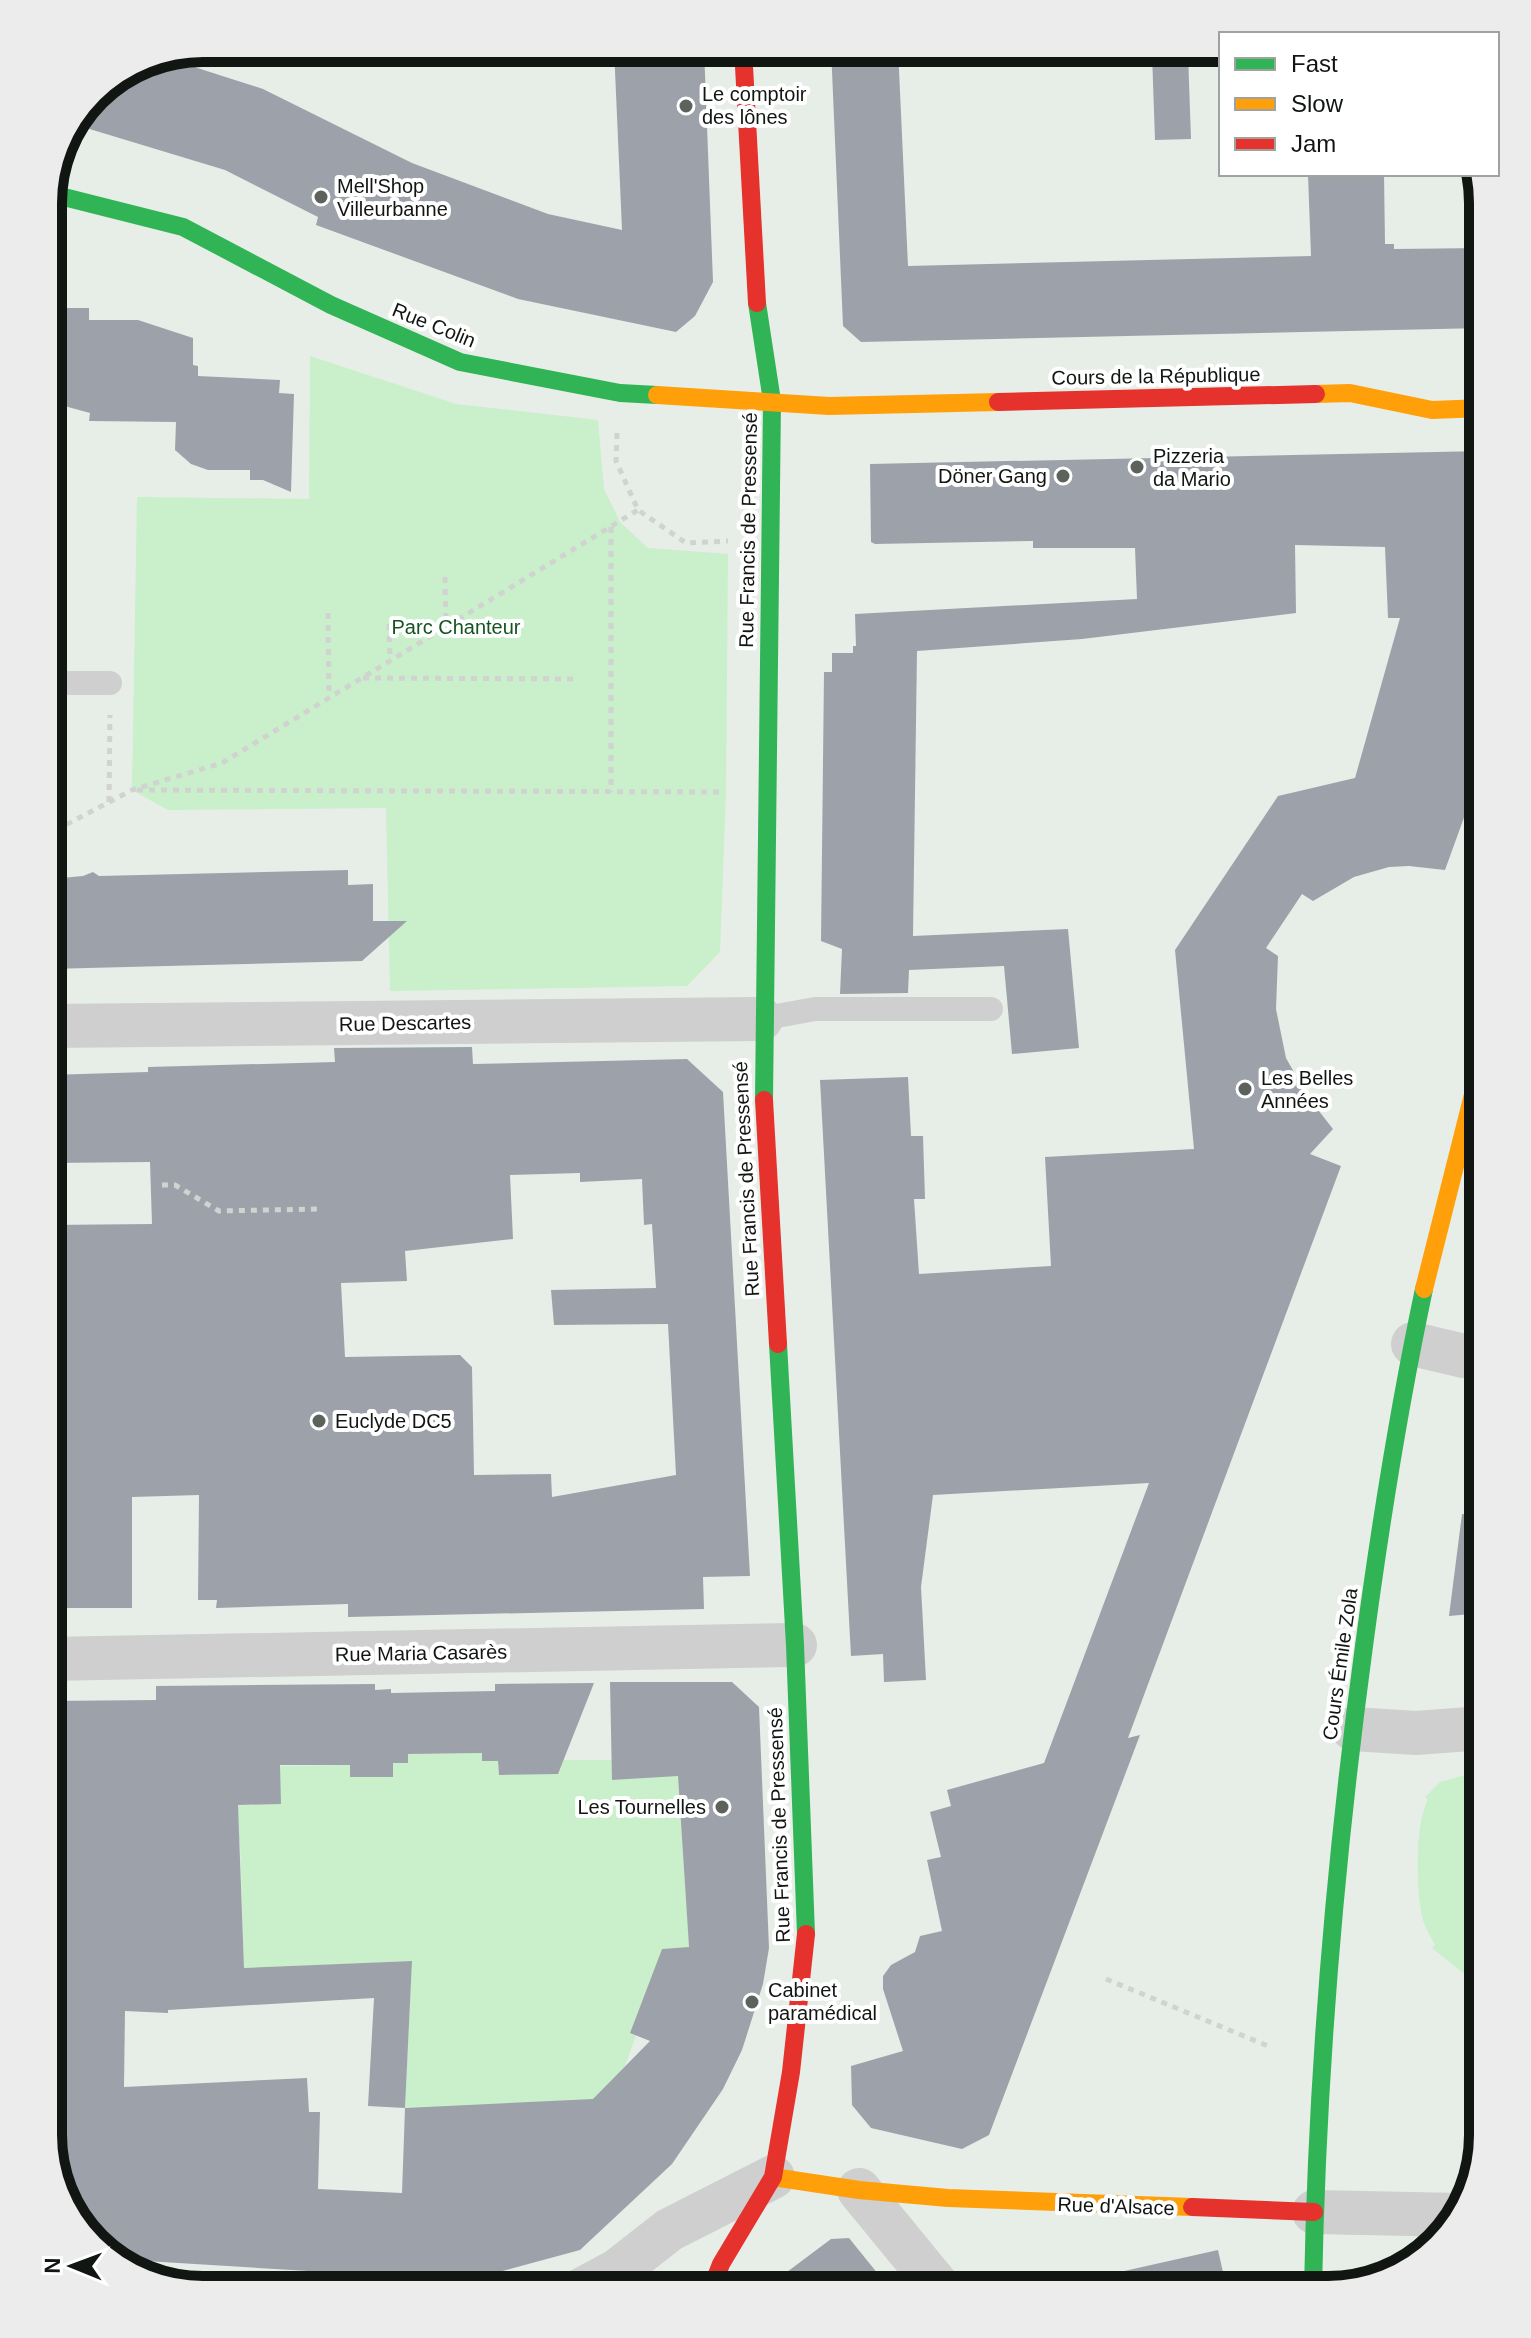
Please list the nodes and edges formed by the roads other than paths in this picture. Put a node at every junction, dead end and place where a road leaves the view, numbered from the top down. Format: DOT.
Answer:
graph roads {
  1 [pos="744,62"];
  2 [pos="62,197"];
  3 [pos="772,401"];
  4 [pos="829,406"];
  5 [pos="1469,409"];
  6 [pos="62,683"];
  7 [pos="110,683"];
  8 [pos="991,1009"];
  9 [pos="761,1019"];
  10 [pos="62,1026"];
  11 [pos="1469,1109"];
  12 [pos="1413,1344"];
  13 [pos="1469,1355"];
  14 [pos="795,1645"];
  15 [pos="62,1659"];
  16 [pos="1353,1729"];
  17 [pos="1469,1729"];
  18 [pos="773,2177"];
  19 [pos="859,2190"];
  20 [pos="1314,2212"];
  21 [pos="1444,2215"];
  22 [pos="607,2276"];
  23 [pos="716,2276"];
  24 [pos="930,2276"];
  25 [pos="1313,2276"];
  1 -- 3 [label="street, Rue Francis de Pressensé"];
  2 -- 3 [label="street, Rue Colin"];
  3 -- 4 [label="street, Rue Colin"];
  3 -- 9 [label="street, Rue Francis de Pressensé"];
  4 -- 5 [label="street, Cours de la République"];
  6 -- 7 [label="lane"];
  8 -- 9 [label="lane"];
  9 -- 10 [label="street, Rue Descartes"];
  9 -- 14 [label="street, Rue Francis de Pressensé"];
  11 -- 12 [label="street, Cours Émile Zola"];
  12 -- 13 [label="street"];
  12 -- 16 [label="street, Cours Émile Zola"];
  14 -- 15 [label="street, Rue Maria Casarès"];
  14 -- 18 [label="street, Rue Francis de Pressensé"];
  16 -- 17 [label="street"];
  16 -- 20 [label="street, Cours Émile Zola"];
  18 -- 19 [label="street, Rue d'Alsace"];
  18 -- 22 [label="street"];
  18 -- 23 [label="street, Rue Francis de Pressensé"];
  19 -- 20 [label="street, Rue d'Alsace"];
  19 -- 24 [label="street"];
  20 -- 21 [label="street, Rue d'Alsace"];
  20 -- 25 [label="street, Cours Émile Zola"];
}
